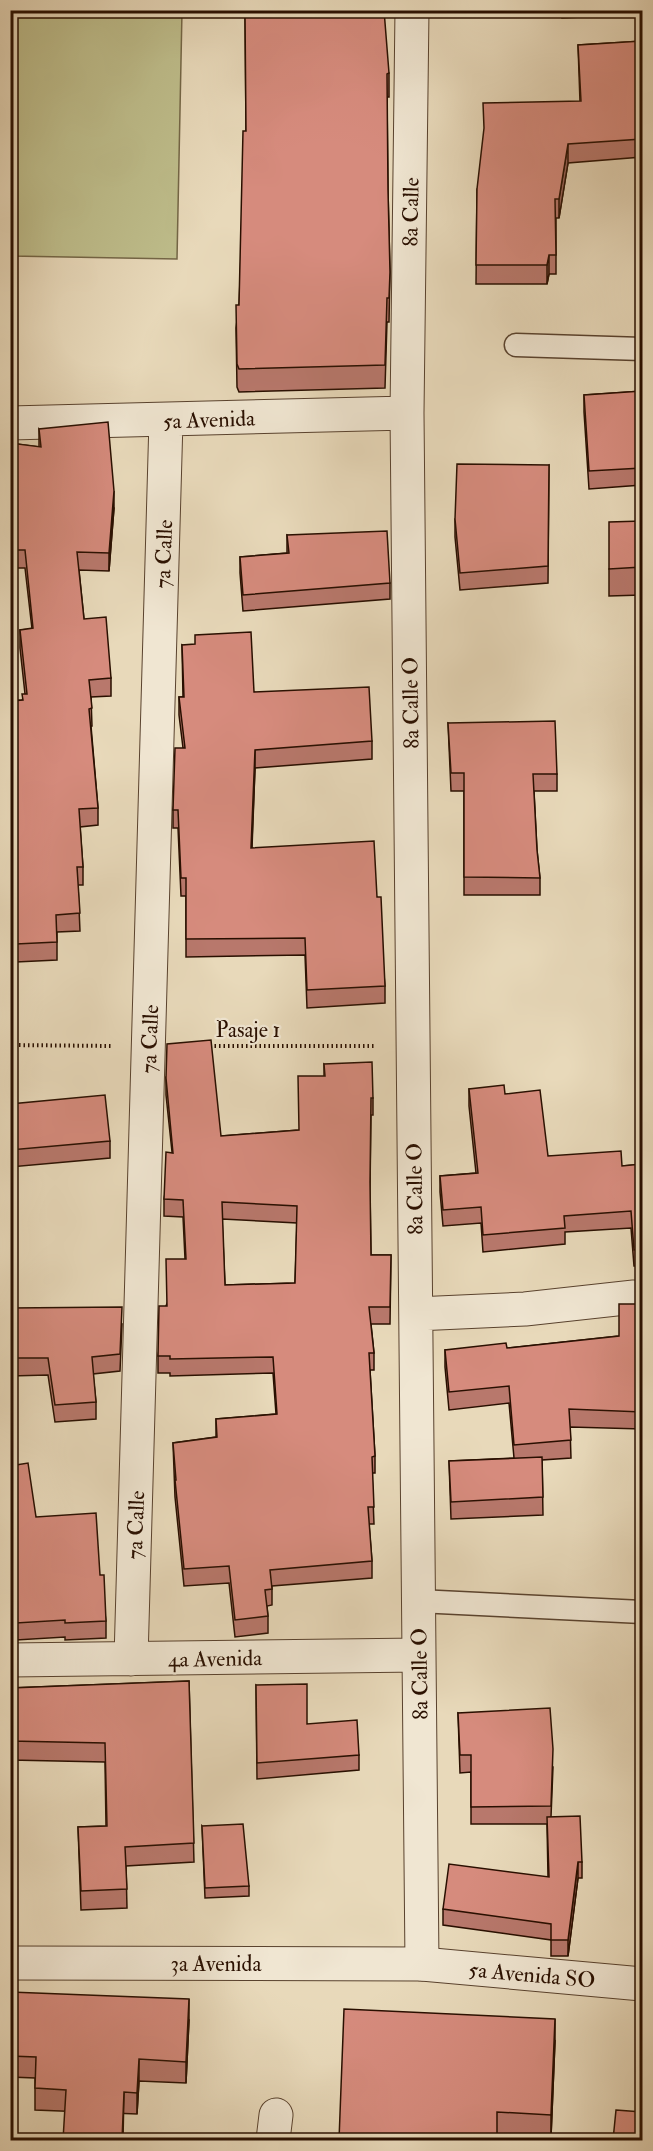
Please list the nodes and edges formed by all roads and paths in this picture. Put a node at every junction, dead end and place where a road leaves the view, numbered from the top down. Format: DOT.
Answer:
graph roads {
  1 [pos="412,10"];
  2 [pos="516,345"];
  3 [pos="642,349"];
  4 [pos="407,414"];
  5 [pos="166,420"];
  6 [pos="10,423"];
  7 [pos="10,1046"];
  8 [pos="149,1046"];
  9 [pos="206,1046"];
  10 [pos="413,1046"];
  11 [pos="642,1298"];
  12 [pos="416,1314"];
  13 [pos="418,1601"];
  14 [pos="642,1612"];
  15 [pos="419,1655"];
  16 [pos="131,1659"];
  17 [pos="10,1660"];
  18 [pos="10,1963"];
  19 [pos="422,1964"];
  20 [pos="642,1984"];
  1 -- 4 [label="street, 8a Calle"];
  2 -- 3 [label="lane"];
  4 -- 5 [label="street, 5a Avenida"];
  4 -- 10 [label="street, 8a Calle O"];
  5 -- 6 [label="street, 5a Avenida"];
  5 -- 8 [label="street, 7a Calle"];
  7 -- 8 [label="path"];
  8 -- 16 [label="street, 7a Calle"];
  9 -- 10 [label="path, Pasaje 1"];
  10 -- 12 [label="street, 8a Calle O"];
  11 -- 12 [label="street"];
  12 -- 13 [label="street, 8a Calle O"];
  13 -- 14 [label="lane"];
  13 -- 15 [label="street, 8a Calle O"];
  15 -- 16 [label="street, 4a Avenida"];
  15 -- 19 [label="street, 8a Calle O"];
  16 -- 17 [label="street, 4a Avenida"];
  18 -- 19 [label="street, 3a Avenida"];
  19 -- 20 [label="street, 5a Avenida SO"];
}
